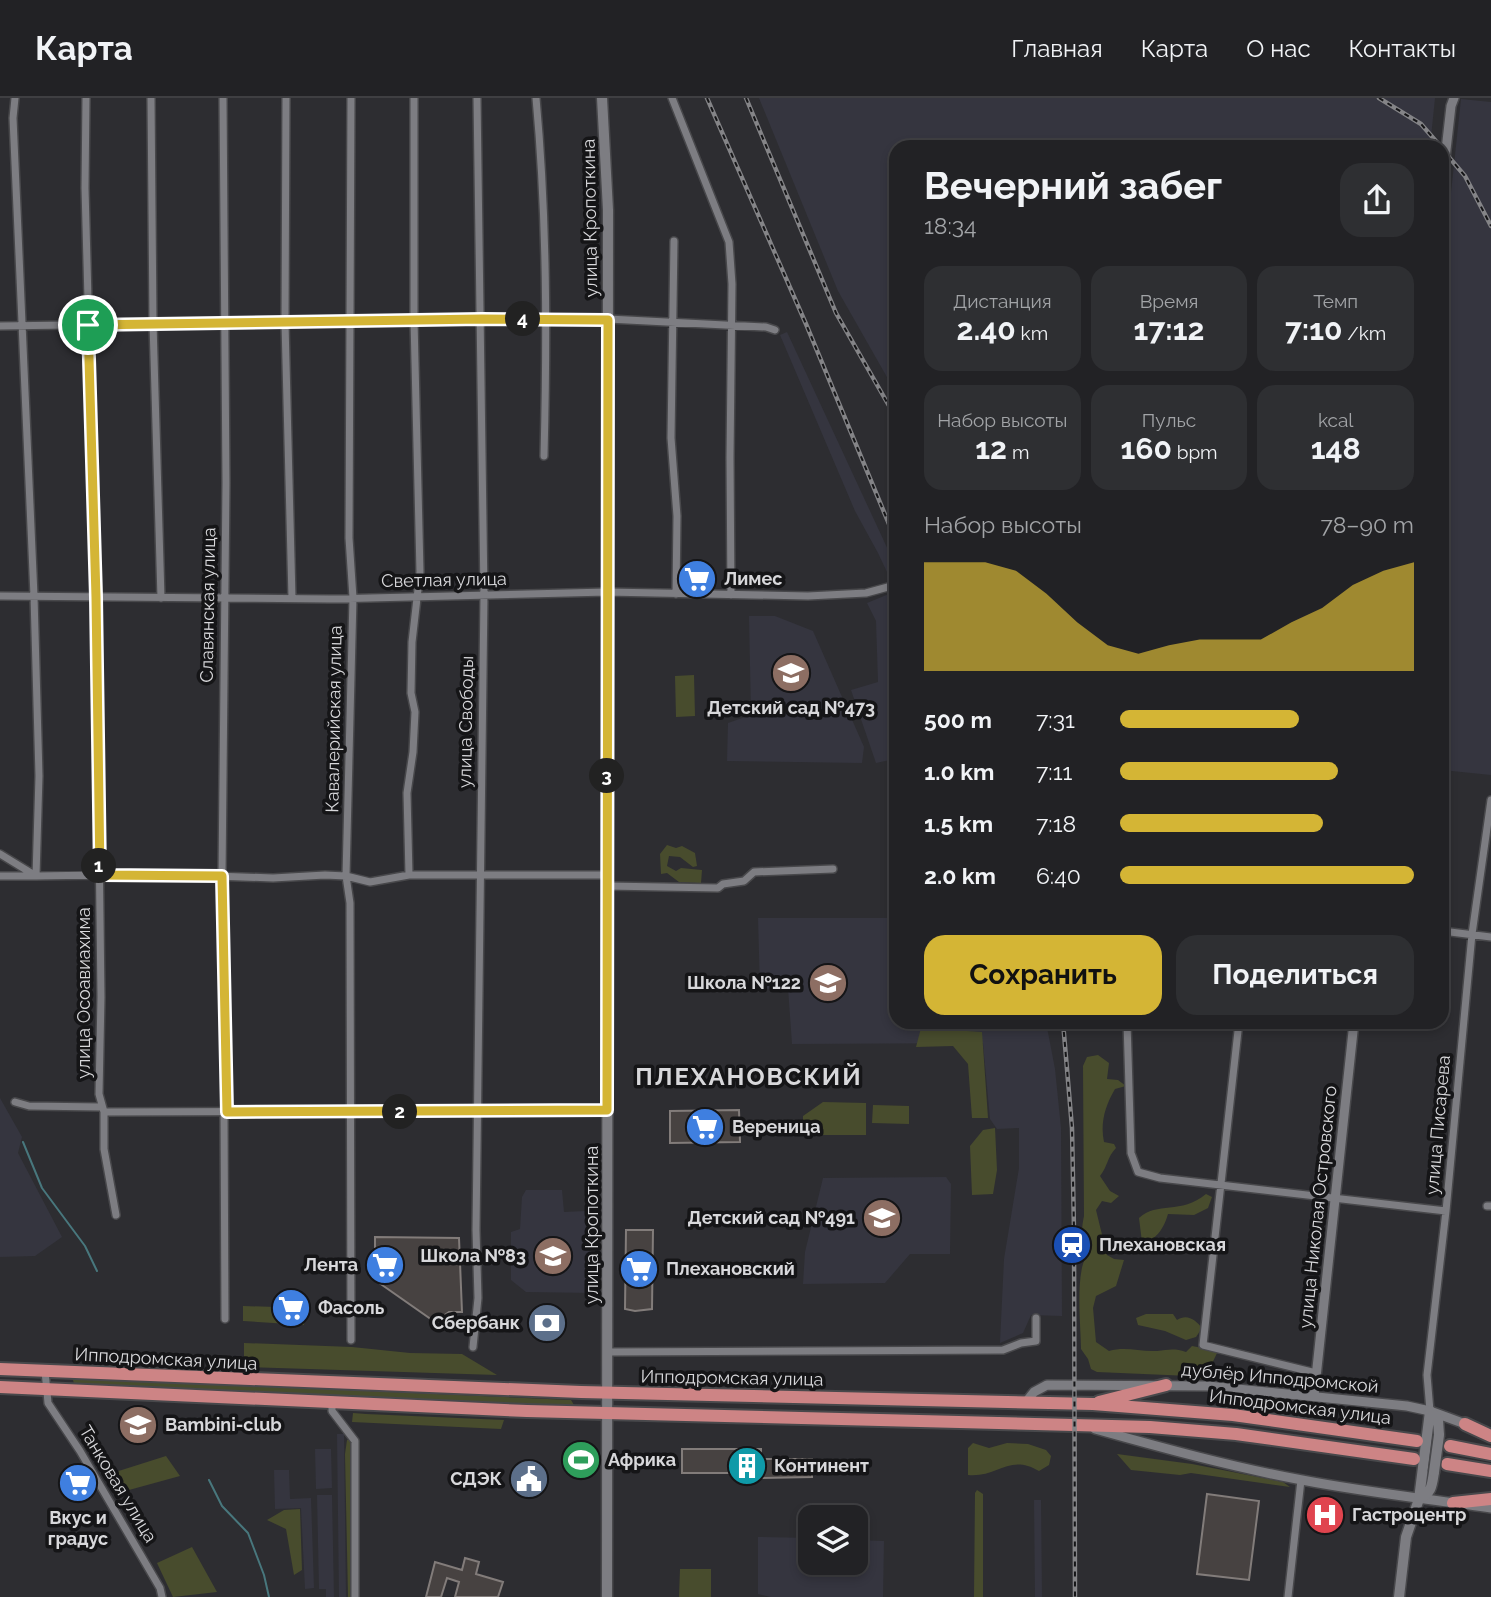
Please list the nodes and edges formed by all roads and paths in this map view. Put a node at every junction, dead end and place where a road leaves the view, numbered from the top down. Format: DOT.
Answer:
graph roads {
  1 [pos="15,98"];
  2 [pos="86,98"];
  3 [pos="151,98"];
  4 [pos="223,98"];
  5 [pos="286,98"];
  6 [pos="351,98"];
  7 [pos="414,98"];
  8 [pos="477,98"];
  9 [pos="536,98"];
  10 [pos="602,98"];
  11 [pos="672,98"];
  12 [pos="1454,98"];
  13 [pos="1447,140"];
  14 [pos="674,241"];
  15 [pos="482,319"];
  16 [pos="547,319"];
  17 [pos="414,320"];
  18 [pos="608,320"];
  19 [pos="352,321"];
  20 [pos="153,323"];
  21 [pos="224,323"];
  22 [pos="285,323"];
  23 [pos="672,323"];
  24 [pos="88,325"];
  25 [pos="0,326"];
  26 [pos="22,326"];
  27 [pos="732,326"];
  28 [pos="775,330"];
  29 [pos="544,456"];
  30 [pos="888,587"];
  31 [pos="607,592"];
  32 [pos="484,594"];
  33 [pos="676,594"];
  34 [pos="420,595"];
  35 [pos="732,595"];
  36 [pos="0,596"];
  37 [pos="34,596"];
  38 [pos="96,597"];
  39 [pos="161,598"];
  40 [pos="292,598"];
  41 [pos="352,598"];
  42 [pos="223,599"];
  43 [pos="1491,800"];
  44 [pos="0,854"];
  45 [pos="833,869"];
  46 [pos="480,874"];
  47 [pos="100,875"];
  48 [pos="409,875"];
  49 [pos="607,875"];
  50 [pos="0,876"];
  51 [pos="36,876"];
  52 [pos="222,876"];
  53 [pos="346,876"];
  54 [pos="607,886"];
  55 [pos="1449,932"];
  56 [pos="1472,934"];
  57 [pos="1491,937"];
  58 [pos="1128,1029"];
  59 [pos="1239,1029"];
  60 [pos="1353,1029"];
  61 [pos="15,1102"];
  62 [pos="103,1110"];
  63 [pos="607,1110"];
  64 [pos="479,1111"];
  65 [pos="225,1112"];
  66 [pos="351,1112"];
  67 [pos="1219,1185"];
  68 [pos="1336,1197"];
  69 [pos="1446,1211"];
  70 [pos="116,1215"];
  71 [pos="1036,1318"];
  72 [pos="225,1319"];
  73 [pos="351,1340"];
  74 [pos="473,1347"];
  75 [pos="607,1352"];
  76 [pos="0,1369"];
  77 [pos="45,1371"];
  78 [pos="70,1372"];
  79 [pos="1316,1373"];
  80 [pos="1166,1385"];
  81 [pos="0,1387"];
  82 [pos="45,1389"];
  83 [pos="69,1390"];
  84 [pos="607,1393"];
  85 [pos="1314,1396"];
  86 [pos="332,1400"];
  87 [pos="1026,1402"];
  88 [pos="1093,1404"];
  89 [pos="1430,1410"];
  90 [pos="607,1413"];
  91 [pos="1465,1424"];
  92 [pos="1083,1426"];
  93 [pos="1491,1433"];
  94 [pos="1417,1441"];
  95 [pos="1450,1446"];
  96 [pos="1491,1454"];
  97 [pos="1414,1459"];
  98 [pos="1447,1464"];
  99 [pos="1491,1471"];
  100 [pos="1301,1480"];
  101 [pos="1419,1499"];
  102 [pos="1491,1499"];
  103 [pos="1453,1503"];
  104 [pos="1491,1508"];
  105 [pos="162,1597"];
  106 [pos="355,1597"];
  107 [pos="607,1597"];
  108 [pos="1288,1597"];
  109 [pos="1399,1597"];
  1 -- 26 [label="street"];
  2 -- 24 [label="street, улица Осоавиахима"];
  3 -- 20 [label="street"];
  4 -- 21 [label="street, Славянская улица"];
  5 -- 22 [label="street"];
  6 -- 19 [label="street, Кавалерийская улица"];
  7 -- 17 [label="street"];
  8 -- 15 [label="street, улица Свободы"];
  9 -- 16 [label="street"];
  10 -- 18 [label="main road, улица Кропоткина"];
  11 -- 27 [label="street"];
  12 -- 13 [label="street"];
  14 -- 23 [label="street"];
  15 -- 16 [label="street"];
  15 -- 17 [label="street"];
  15 -- 32 [label="street, улица Свободы"];
  16 -- 18 [label="street"];
  16 -- 29 [label="street"];
  17 -- 19 [label="street"];
  17 -- 34 [label="street"];
  18 -- 23 [label="street"];
  18 -- 31 [label="main road, улица Кропоткина"];
  19 -- 22 [label="street"];
  19 -- 41 [label="street, Кавалерийская улица"];
  20 -- 21 [label="street"];
  20 -- 24 [label="street"];
  20 -- 39 [label="street"];
  21 -- 22 [label="street"];
  21 -- 42 [label="street, Славянская улица"];
  22 -- 40 [label="street"];
  23 -- 27 [label="street"];
  23 -- 33 [label="street"];
  24 -- 26 [label="street"];
  24 -- 38 [label="street, улица Осоавиахима"];
  25 -- 26 [label="street"];
  26 -- 37 [label="street"];
  27 -- 28 [label="street"];
  27 -- 35 [label="street"];
  30 -- 35 [label="street, Светлая улица"];
  31 -- 32 [label="street, Светлая улица"];
  31 -- 33 [label="street, Светлая улица"];
  31 -- 49 [label="main road, улица Кропоткина"];
  32 -- 34 [label="street, Светлая улица"];
  32 -- 46 [label="street, улица Свободы"];
  33 -- 35 [label="street, Светлая улица"];
  34 -- 41 [label="street, Светлая улица"];
  34 -- 48 [label="street"];
  36 -- 37 [label="street, Светлая улица"];
  37 -- 38 [label="street, Светлая улица"];
  37 -- 51 [label="street"];
  38 -- 39 [label="street, Светлая улица"];
  38 -- 47 [label="street, улица Осоавиахима"];
  39 -- 42 [label="street, Светлая улица"];
  40 -- 41 [label="street, Светлая улица"];
  40 -- 42 [label="street, Светлая улица"];
  41 -- 53 [label="street, Кавалерийская улица"];
  42 -- 52 [label="street, Славянская улица"];
  43 -- 56 [label="street, улица Писарева"];
  44 -- 51 [label="street"];
  45 -- 54 [label="street"];
  46 -- 48 [label="street"];
  46 -- 49 [label="street"];
  46 -- 64 [label="street, улица Свободы"];
  47 -- 51 [label="street"];
  47 -- 52 [label="street"];
  47 -- 62 [label="street, улица Осоавиахима"];
  48 -- 53 [label="street"];
  49 -- 54 [label="main road, улица Кропоткина"];
  50 -- 51 [label="street"];
  52 -- 53 [label="street"];
  52 -- 65 [label="street, Славянская улица"];
  53 -- 66 [label="street, Кавалерийская улица"];
  54 -- 63 [label="main road, улица Кропоткина"];
  55 -- 56 [label="street"];
  56 -- 57 [label="street"];
  56 -- 69 [label="street, улица Писарева"];
  58 -- 67 [label="street"];
  59 -- 67 [label="street"];
  60 -- 68 [label="street, улица Николая Островского"];
  61 -- 62 [label="street"];
  62 -- 65 [label="street"];
  62 -- 70 [label="street, улица Осоавиахима"];
  63 -- 64 [label="street"];
  63 -- 75 [label="main road, улица Кропоткина"];
  64 -- 66 [label="street"];
  64 -- 74 [label="street, улица Свободы"];
  65 -- 66 [label="street"];
  65 -- 72 [label="street, Славянская улица"];
  66 -- 73 [label="street, Кавалерийская улица"];
  67 -- 68 [label="street"];
  67 -- 79 [label="street"];
  68 -- 69 [label="street"];
  68 -- 79 [label="street, улица Николая Островского"];
  69 -- 89 [label="street, улица Писарева"];
  71 -- 75 [label="street"];
  75 -- 84 [label="main road, улица Кропоткина"];
  76 -- 77 [label="highway"];
  77 -- 78 [label="highway, Ипподромская улица"];
  77 -- 82 [label="street, Танковая улица"];
  78 -- 83 [label="highway"];
  78 -- 84 [label="highway, Ипподромская улица"];
  79 -- 85 [label="street, улица Николая Островского"];
  80 -- 85 [label="street, дублёр Ипподромской"];
  80 -- 87 [label="street, дублёр Ипподромской"];
  80 -- 88 [label="highway"];
  81 -- 82 [label="highway"];
  82 -- 83 [label="highway, Ипподромская улица"];
  82 -- 105 [label="street, Танковая улица"];
  83 -- 86 [label="highway, Ипподромская улица"];
  84 -- 87 [label="highway, Ипподромская улица"];
  84 -- 90 [label="main road, улица Кропоткина"];
  85 -- 89 [label="street, дублёр Ипподромской"];
  86 -- 90 [label="highway, Ипподромская улица"];
  86 -- 106 [label="street"];
  87 -- 88 [label="highway, Ипподромская улица"];
  88 -- 94 [label="highway, Ипподромская улица"];
  89 -- 91 [label="street, дублёр Ипподромской"];
  89 -- 101 [label="main road, улица Писарева"];
  89 -- 101 [label="main road, улица Писарева, bridge"];
  90 -- 92 [label="highway, Ипподромская улица"];
  90 -- 107 [label="main road, улица Кропоткина"];
  91 -- 93 [label="highway"];
  92 -- 97 [label="highway, Ипподромская улица"];
  92 -- 100 [label="street"];
  95 -- 96 [label="highway"];
  98 -- 99 [label="highway"];
  100 -- 101 [label="street"];
  100 -- 108 [label="street"];
  101 -- 103 [label="street"];
  101 -- 109 [label="main road, улица Писарева"];
  102 -- 103 [label="highway"];
  103 -- 104 [label="street"];
}
